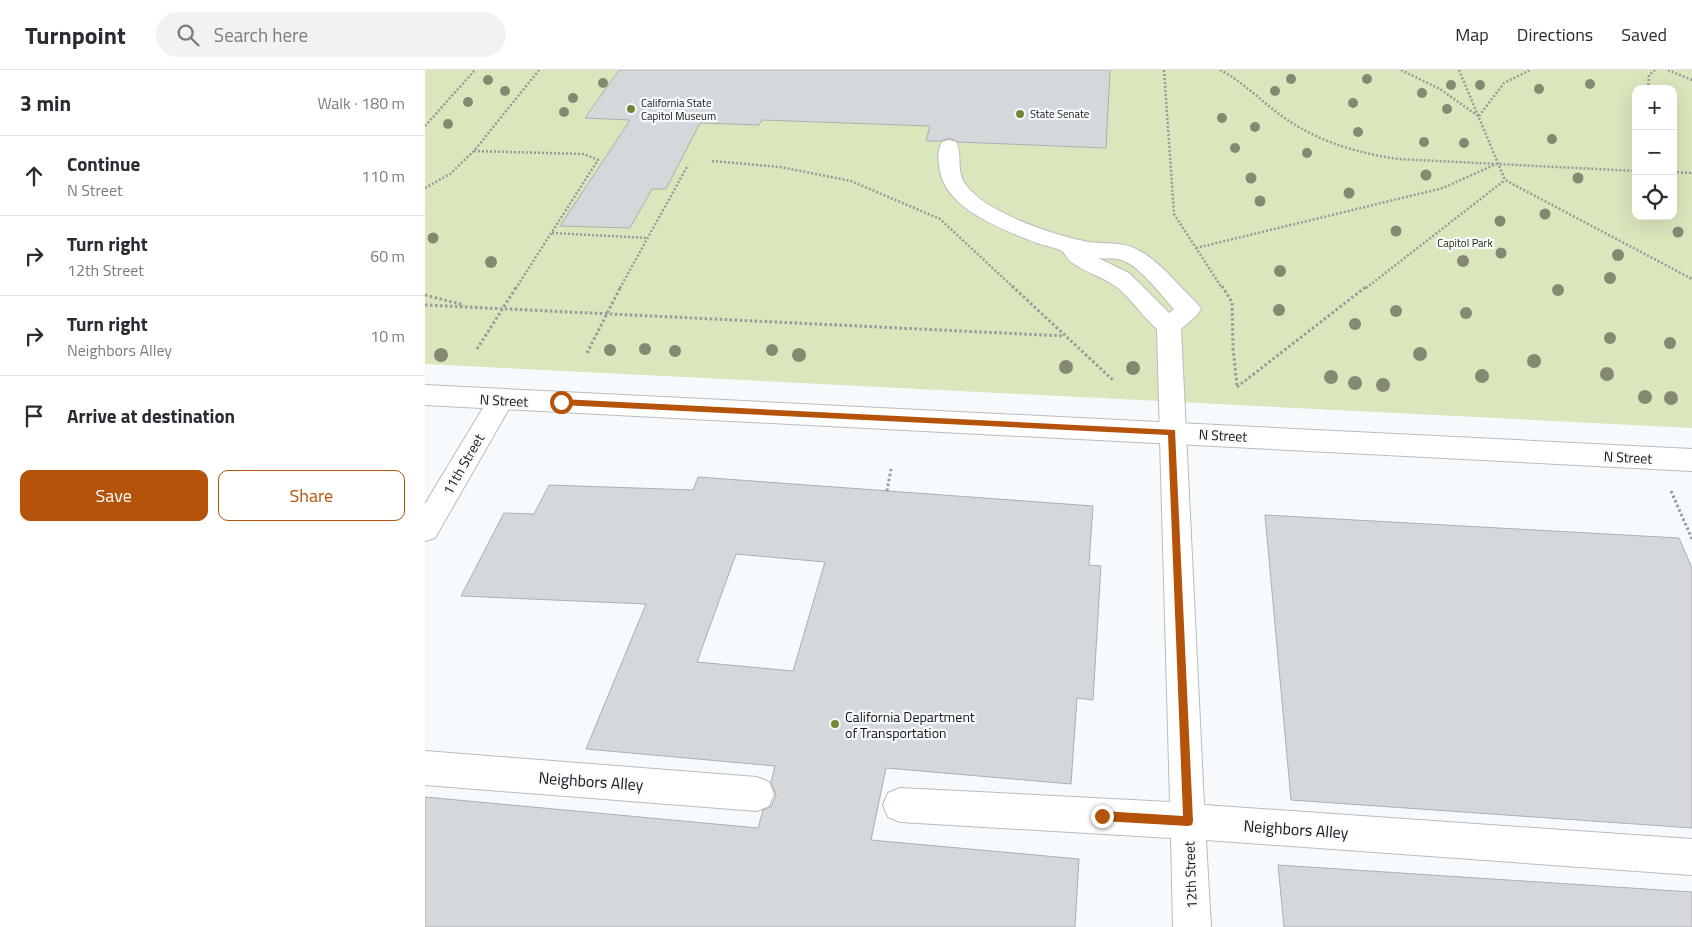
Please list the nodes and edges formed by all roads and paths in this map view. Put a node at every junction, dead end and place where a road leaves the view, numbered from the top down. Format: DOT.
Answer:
graph roads {
  1 [pos="475,70"];
  2 [pos="539,70"];
  3 [pos="1164,70"];
  4 [pos="1220,70"];
  5 [pos="1401,70"];
  6 [pos="1459,70"];
  7 [pos="1530,70"];
  8 [pos="1655,70"];
  9 [pos="1668,70"];
  10 [pos="1692,80"];
  11 [pos="1648,85"];
  12 [pos="1479,116"];
  13 [pos="425,126"];
  14 [pos="949,146"];
  15 [pos="474,150"];
  16 [pos="712,160"];
  17 [pos="1497,164"];
  18 [pos="688,165"];
  19 [pos="1632,171"];
  20 [pos="1677,172"];
  21 [pos="1692,173"];
  22 [pos="1505,180"];
  23 [pos="425,188"];
  24 [pos="551,233"];
  25 [pos="649,238"];
  26 [pos="1064,244"];
  27 [pos="1196,248"];
  28 [pos="1692,279"];
  29 [pos="425,295"];
  30 [pos="425,305"];
  31 [pos="475,308"];
  32 [pos="503,308"];
  33 [pos="607,312"];
  34 [pos="1169,326"];
  35 [pos="1064,336"];
  36 [pos="477,349"];
  37 [pos="587,353"];
  38 [pos="1113,380"];
  39 [pos="425,395"];
  40 [pos="501,400"];
  41 [pos="1172,432"];
  42 [pos="1656,458"];
  43 [pos="1692,460"];
  44 [pos="891,469"];
  45 [pos="887,491"];
  46 [pos="425,529"];
  47 [pos="1692,539"];
  48 [pos="425,768"];
  49 [pos="757,794"];
  50 [pos="900,805"];
  51 [pos="1188,821"];
  52 [pos="1692,856"];
  53 [pos="1192,927"];
  1 -- 13 [label="path"];
  2 -- 15 [label="path"];
  3 -- 27 [label="path"];
  4 -- 17 [label="path"];
  5 -- 12 [label="path"];
  6 -- 12 [label="path"];
  7 -- 12 [label="path"];
  8 -- 11 [label="path"];
  9 -- 10 [label="path"];
  12 -- 17 [label="path"];
  14 -- 26 [label="main road"];
  15 -- 23 [label="path"];
  15 -- 24 [label="path"];
  16 -- 35 [label="path"];
  17 -- 19 [label="path"];
  17 -- 22 [label="path"];
  17 -- 27 [label="path"];
  18 -- 25 [label="path"];
  20 -- 21 [label="path"];
  22 -- 27 [label="path"];
  22 -- 28 [label="path"];
  24 -- 25 [label="path"];
  24 -- 32 [label="path"];
  25 -- 33 [label="path"];
  26 -- 34 [label="main road"];
  26 -- 34 [label="main road"];
  29 -- 31 [label="path"];
  30 -- 31 [label="path"];
  31 -- 32 [label="path"];
  32 -- 33 [label="path"];
  32 -- 36 [label="path"];
  33 -- 35 [label="path"];
  33 -- 37 [label="path"];
  34 -- 41 [label="main road, 12th Street"];
  35 -- 38 [label="path"];
  39 -- 40 [label="main road, N Street"];
  40 -- 41 [label="main road, N Street"];
  40 -- 46 [label="main road, 11th Street"];
  41 -- 42 [label="main road, N Street"];
  41 -- 51 [label="main road, 12th Street"];
  42 -- 43 [label="main road, N Street"];
  42 -- 47 [label="path"];
  44 -- 45 [label="path"];
  48 -- 49 [label="main road, Neighbors Alley"];
  50 -- 51 [label="main road, Neighbors Alley"];
  51 -- 52 [label="main road, Neighbors Alley"];
  51 -- 53 [label="main road, 12th Street"];
}
